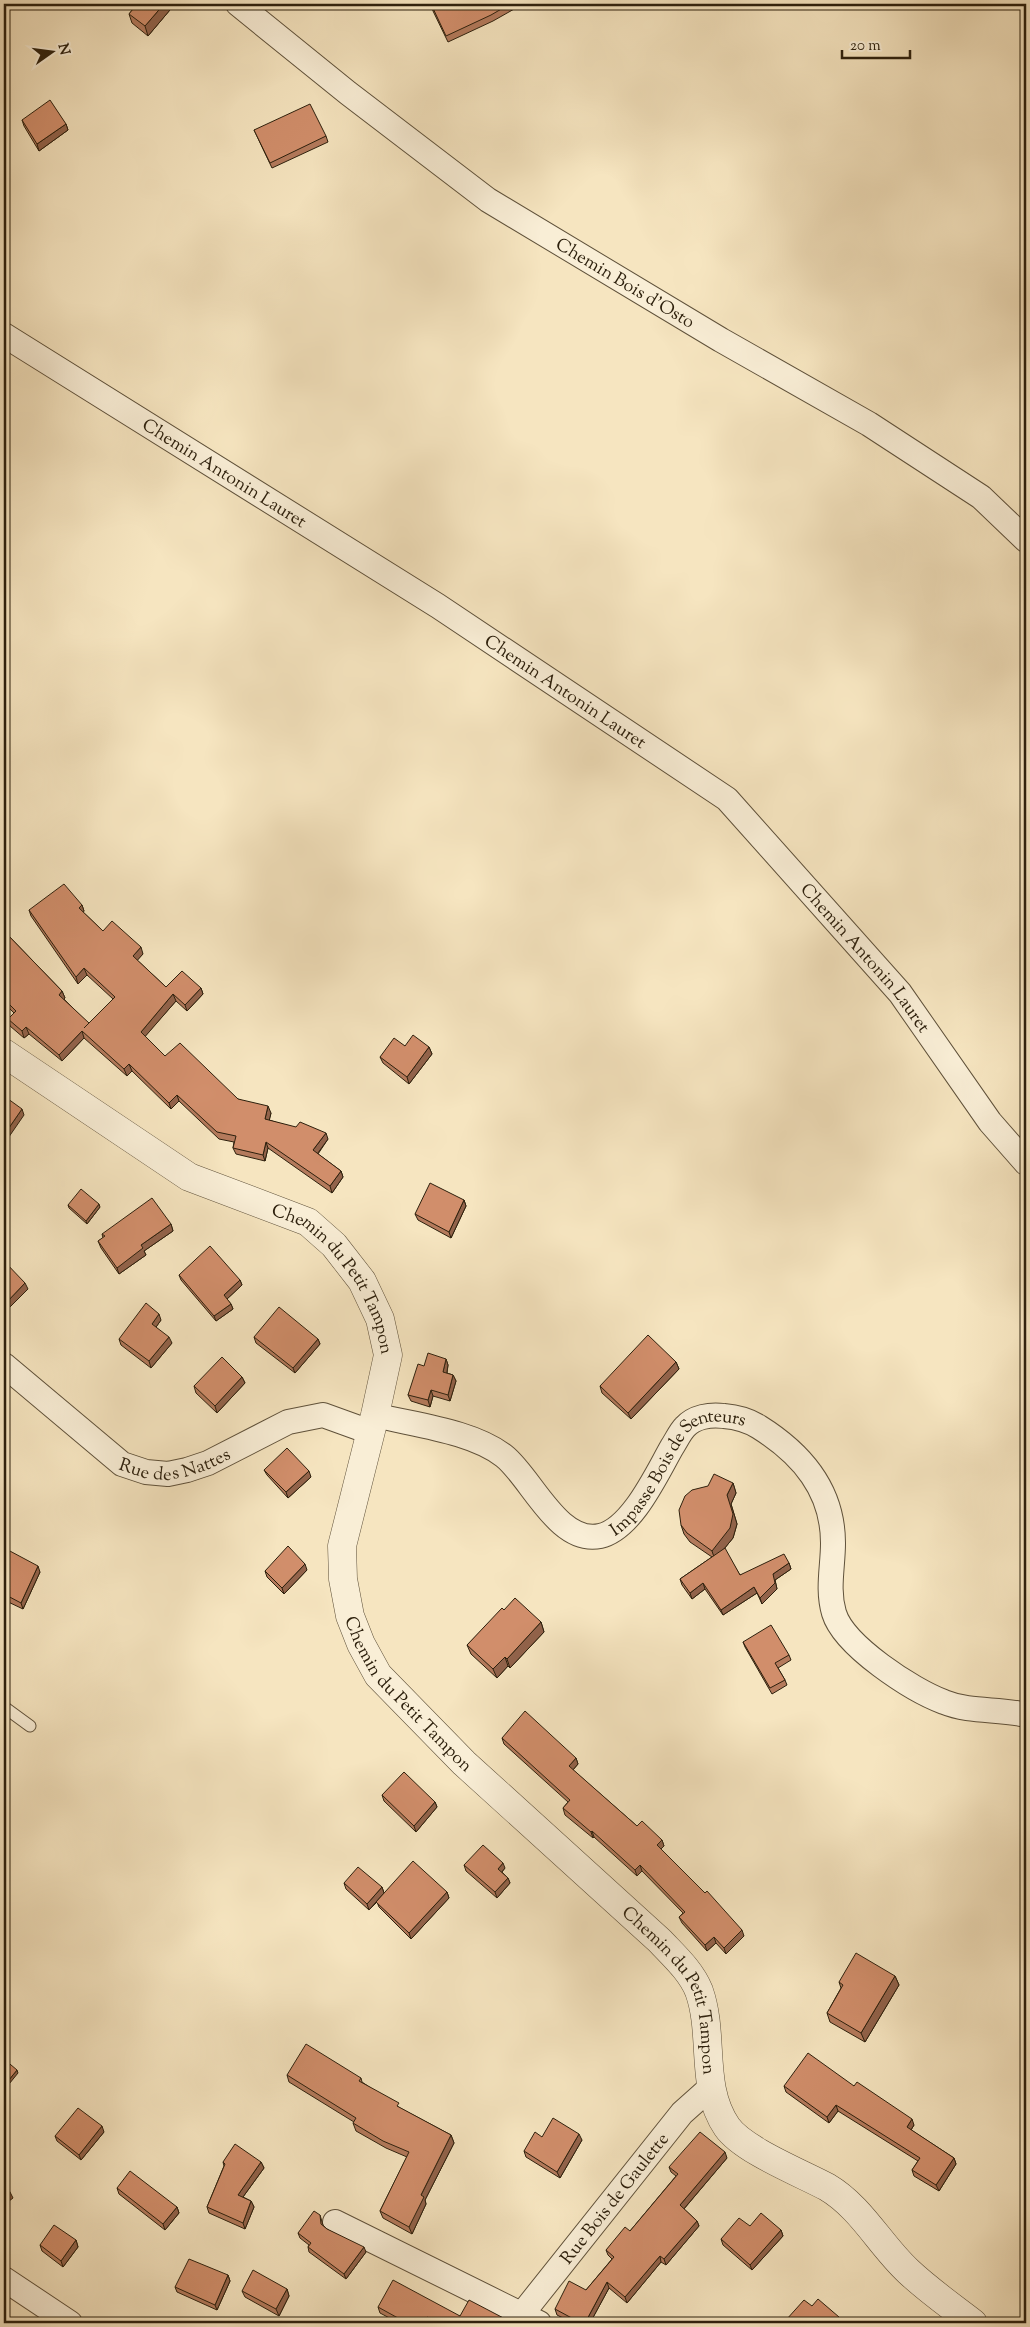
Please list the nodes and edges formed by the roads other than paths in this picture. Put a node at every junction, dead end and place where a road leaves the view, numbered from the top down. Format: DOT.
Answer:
graph roads {
  1 [pos="238,4"];
  2 [pos="4,335"];
  3 [pos="1026,540"];
  4 [pos="4,1053"];
  5 [pos="1026,1163"];
  6 [pos="4,1365"];
  7 [pos="372,1424"];
  8 [pos="4,1707"];
  9 [pos="1026,1715"];
  10 [pos="30,1726"];
  11 [pos="710,2088"];
  12 [pos="335,2222"];
  13 [pos="4,2279"];
  14 [pos="531,2319"];
  15 [pos="70,2323"];
  16 [pos="973,2323"];
  1 -- 3 [label="street, Chemin Bois d'Osto"];
  2 -- 5 [label="street, Chemin Antonin Lauret"];
  4 -- 7 [label="street, Chemin du Petit Tampon"];
  6 -- 7 [label="street, Rue des Nattes"];
  7 -- 9 [label="street, Impasse Bois de Senteurs"];
  7 -- 11 [label="street, Chemin du Petit Tampon"];
  8 -- 10 [label="lane"];
  11 -- 14 [label="street, Rue Bois de Gaulette"];
  11 -- 16 [label="street, Chemin du Petit Tampon"];
  12 -- 14 [label="street, Rue Bois de Gaulette"];
  13 -- 15 [label="street"];
}
